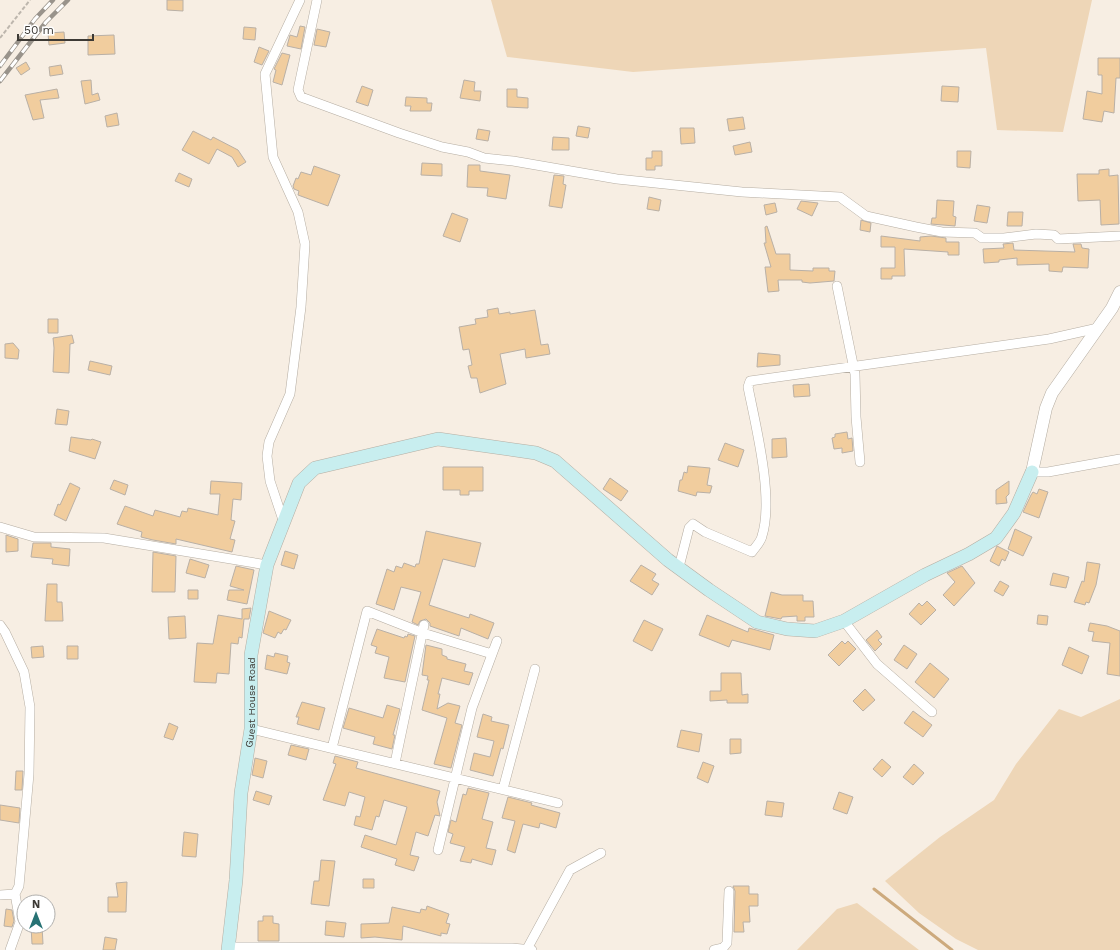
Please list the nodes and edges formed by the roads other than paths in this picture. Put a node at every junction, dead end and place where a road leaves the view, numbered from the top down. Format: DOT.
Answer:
graph roads {
  1 [pos="300,0"];
  2 [pos="317,0"];
  3 [pos="1120,236"];
  4 [pos="837,286"];
  5 [pos="1120,292"];
  6 [pos="1098,328"];
  7 [pos="853,366"];
  8 [pos="1120,459"];
  9 [pos="860,462"];
  10 [pos="1032,472"];
  11 [pos="283,520"];
  12 [pos="0,527"];
  13 [pos="267,565"];
  14 [pos="679,567"];
  15 [pos="844,621"];
  16 [pos="0,625"];
  17 [pos="424,629"];
  18 [pos="496,641"];
  19 [pos="492,654"];
  20 [pos="534,669"];
  21 [pos="932,712"];
  22 [pos="251,729"];
  23 [pos="332,748"];
  24 [pos="395,763"];
  25 [pos="456,777"];
  26 [pos="503,789"];
  27 [pos="558,803"];
  28 [pos="438,850"];
  29 [pos="601,853"];
  30 [pos="729,891"];
  31 [pos="15,894"];
  32 [pos="0,895"];
  33 [pos="228,948"];
  34 [pos="515,949"];
  35 [pos="10,950"];
  36 [pos="530,950"];
  37 [pos="714,950"];
  1 -- 11 [label="street"];
  2 -- 3 [label="street"];
  4 -- 7 [label="street"];
  5 -- 6 [label="street"];
  6 -- 7 [label="street"];
  6 -- 10 [label="street"];
  7 -- 9 [label="street"];
  7 -- 14 [label="street"];
  8 -- 10 [label="street"];
  10 -- 15 [label="main road"];
  11 -- 13 [label="main road, Guest House Road"];
  11 -- 14 [label="main road, Guest House Road"];
  12 -- 13 [label="street"];
  13 -- 22 [label="main road, Guest House Road"];
  14 -- 15 [label="main road"];
  15 -- 21 [label="street"];
  16 -- 31 [label="street"];
  17 -- 19 [label="street"];
  17 -- 23 [label="street"];
  17 -- 24 [label="street"];
  18 -- 19 [label="street"];
  19 -- 25 [label="street"];
  20 -- 26 [label="street"];
  22 -- 23 [label="street"];
  22 -- 33 [label="main road, Guest House Road"];
  23 -- 24 [label="street"];
  24 -- 25 [label="street"];
  25 -- 26 [label="street"];
  25 -- 28 [label="street"];
  26 -- 27 [label="street"];
  29 -- 36 [label="street"];
  30 -- 37 [label="street"];
  31 -- 32 [label="street"];
  31 -- 35 [label="street"];
  33 -- 34 [label="street"];
  34 -- 36 [label="street"];
}
